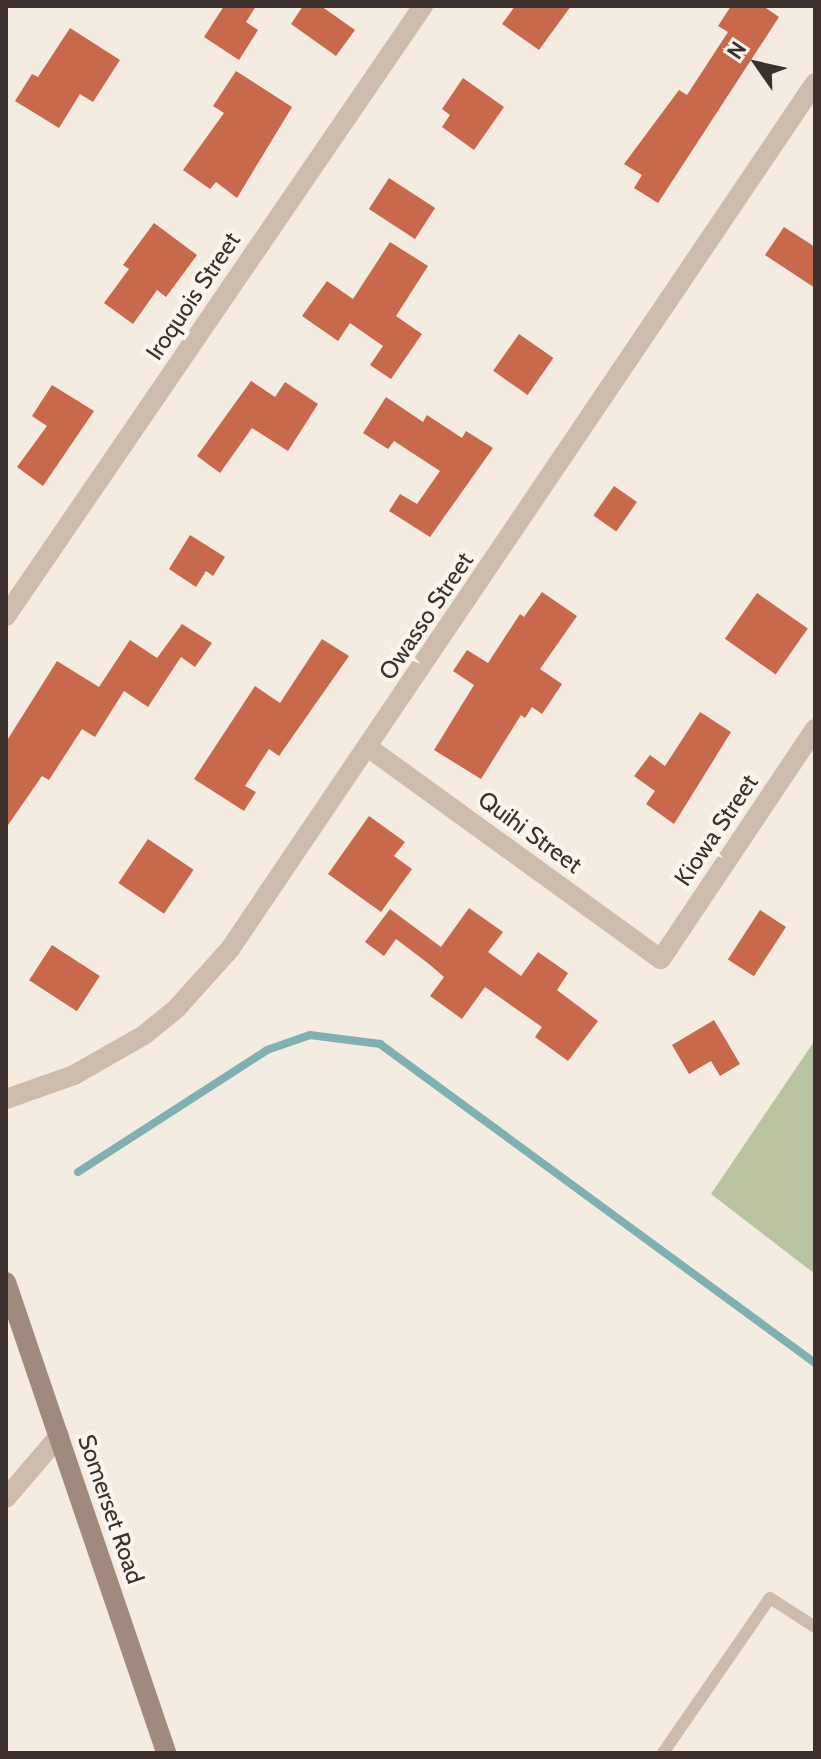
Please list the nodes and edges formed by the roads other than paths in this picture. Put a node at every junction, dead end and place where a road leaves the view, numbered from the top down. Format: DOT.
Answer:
graph roads {
  1 [pos="423,6"];
  2 [pos="815,83"];
  3 [pos="6,616"];
  4 [pos="815,729"];
  5 [pos="369,748"];
  6 [pos="661,959"];
  7 [pos="6,1099"];
  8 [pos="6,1282"];
  9 [pos="59,1436"];
  10 [pos="6,1498"];
  11 [pos="815,1627"];
  12 [pos="166,1753"];
  13 [pos="663,1753"];
  1 -- 3 [label="street, Iroquois Street"];
  2 -- 5 [label="street, Owasso Street"];
  4 -- 6 [label="street, Kiowa Street"];
  5 -- 6 [label="street, Quihi Street"];
  5 -- 7 [label="street, Owasso Street"];
  8 -- 9 [label="main road, Somerset Road"];
  9 -- 10 [label="street"];
  9 -- 12 [label="main road, Somerset Road"];
  11 -- 13 [label="lane"];
}
